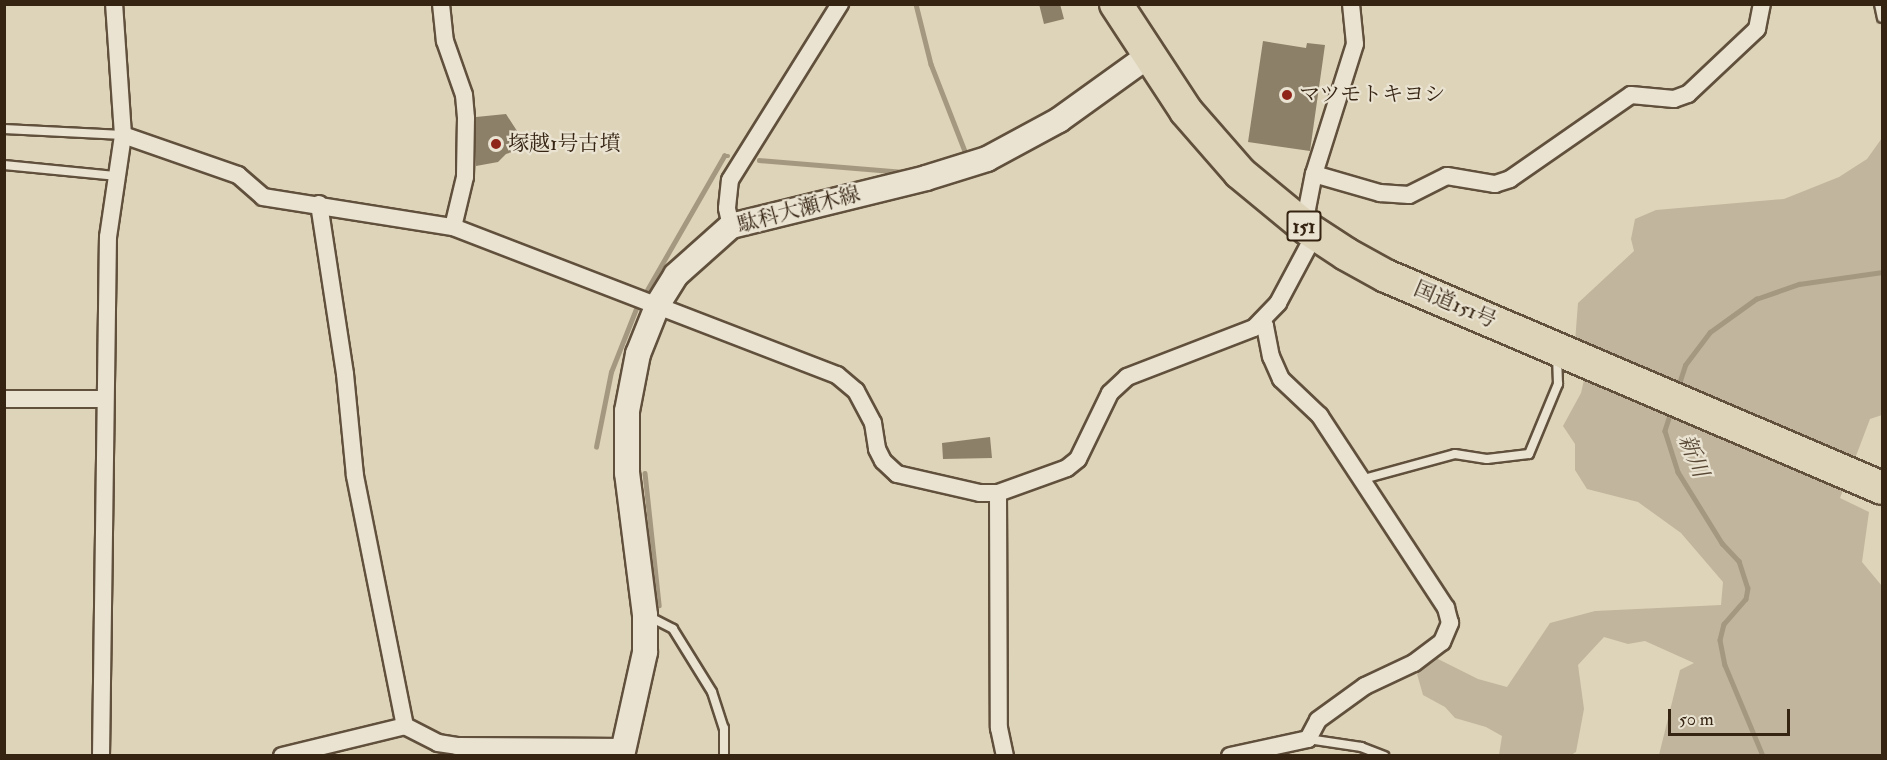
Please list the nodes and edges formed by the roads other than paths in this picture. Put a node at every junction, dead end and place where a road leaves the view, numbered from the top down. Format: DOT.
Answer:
graph roads {
  1 [pos="114,4"];
  2 [pos="441,4"];
  3 [pos="840,4"];
  4 [pos="1116,4"];
  5 [pos="1351,4"];
  6 [pos="1762,4"];
  7 [pos="1879,4"];
  8 [pos="1882,18"];
  9 [pos="1148,56"];
  10 [pos="4,129"];
  11 [pos="123,135"];
  12 [pos="4,165"];
  13 [pos="1314,174"];
  14 [pos="117,176"];
  15 [pos="319,204"];
  16 [pos="731,226"];
  17 [pos="453,227"];
  18 [pos="1308,229"];
  19 [pos="658,304"];
  20 [pos="1261,322"];
  21 [pos="1562,351"];
  22 [pos="4,399"];
  23 [pos="105,399"];
  24 [pos="1360,480"];
  25 [pos="1882,488"];
  26 [pos="998,493"];
  27 [pos="645,615"];
  28 [pos="405,726"];
  29 [pos="1308,739"];
  30 [pos="624,752"];
  31 [pos="101,756"];
  32 [pos="282,756"];
  33 [pos="724,756"];
  34 [pos="1005,756"];
  35 [pos="1230,756"];
  36 [pos="1384,756"];
  1 -- 11 [label="street"];
  2 -- 17 [label="street"];
  3 -- 16 [label="street"];
  4 -- 9 [label="highway, 国道151号 / 151"];
  5 -- 13 [label="street"];
  6 -- 13 [label="street"];
  7 -- 8 [label="lane"];
  9 -- 16 [label="main road, 駄科大瀬木線"];
  9 -- 18 [label="highway, 国道151号 / 151"];
  10 -- 11 [label="lane"];
  11 -- 14 [label="street"];
  11 -- 15 [label="street"];
  12 -- 14 [label="lane"];
  13 -- 18 [label="street"];
  14 -- 23 [label="street"];
  15 -- 17 [label="street"];
  15 -- 28 [label="street"];
  16 -- 19 [label="main road, 駄科大瀬木線"];
  17 -- 19 [label="street"];
  18 -- 20 [label="street"];
  18 -- 21 [label="highway, 国道151号 / 151"];
  19 -- 26 [label="street"];
  19 -- 27 [label="main road, 駄科大瀬木線"];
  20 -- 24 [label="street"];
  20 -- 26 [label="street"];
  21 -- 24 [label="lane"];
  21 -- 25 [label="highway, 国道151号 / 151"];
  22 -- 23 [label="street"];
  23 -- 31 [label="street"];
  24 -- 29 [label="street"];
  26 -- 34 [label="street"];
  27 -- 30 [label="main road, 駄科大瀬木線"];
  27 -- 33 [label="lane"];
  28 -- 30 [label="street"];
  28 -- 32 [label="street"];
  29 -- 35 [label="street"];
  29 -- 36 [label="lane"];
}
